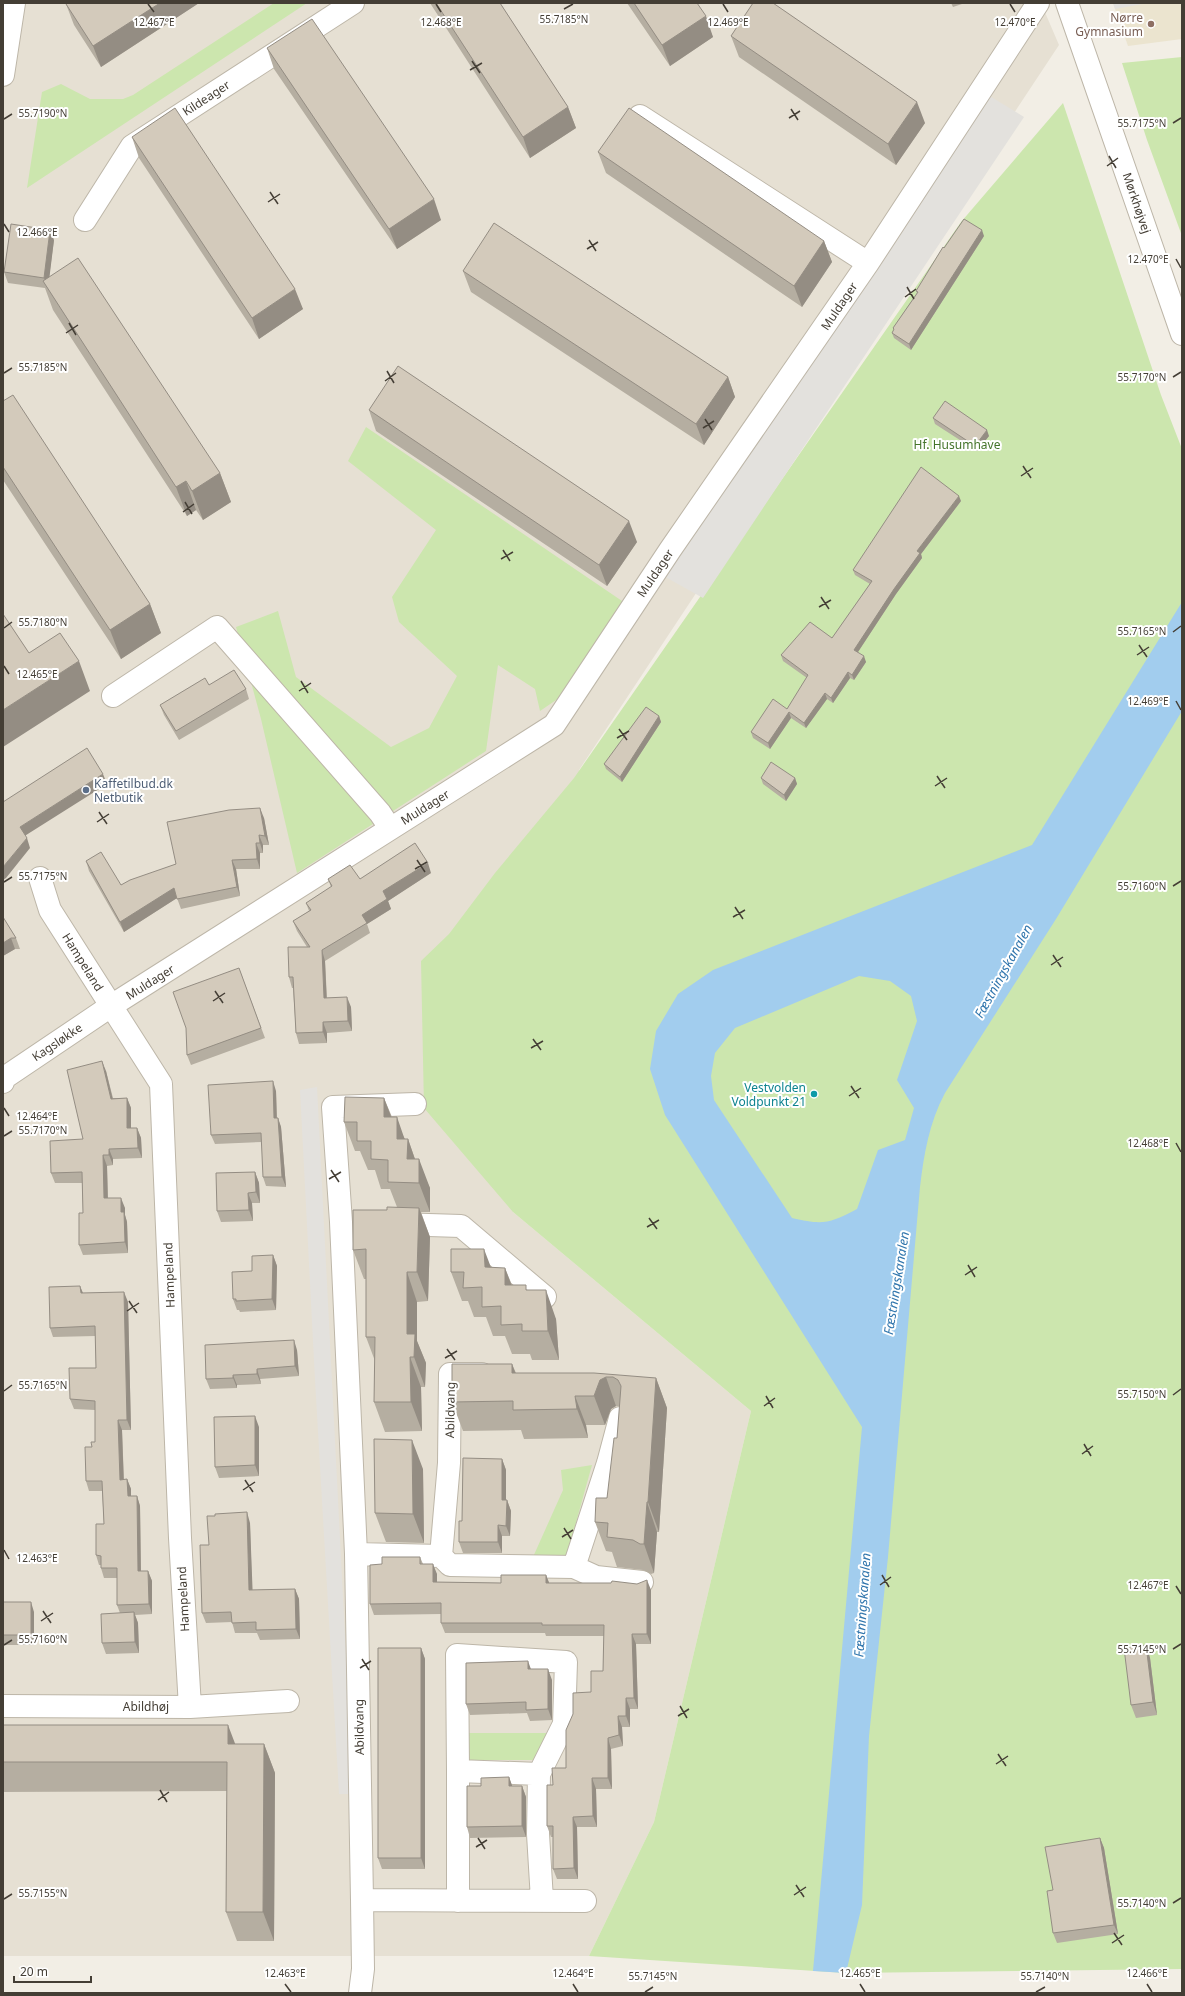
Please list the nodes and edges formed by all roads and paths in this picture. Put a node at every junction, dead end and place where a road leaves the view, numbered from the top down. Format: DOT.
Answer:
graph roads {
  1 [pos="14,3"];
  2 [pos="353,3"];
  3 [pos="1038,3"];
  4 [pos="1067,3"];
  5 [pos="3,76"];
  6 [pos="640,116"];
  7 [pos="85,220"];
  8 [pos="868,263"];
  9 [pos="1182,334"];
  10 [pos="113,696"];
  11 [pos="390,828"];
  12 [pos="40,878"];
  13 [pos="111,1006"];
  14 [pos="3,1079"];
  15 [pos="416,1104"];
  16 [pos="341,1222"];
  17 [pos="544,1297"];
  18 [pos="505,1374"];
  19 [pos="620,1418"];
  20 [pos="356,1554"];
  21 [pos="441,1556"];
  22 [pos="574,1567"];
  23 [pos="642,1582"];
  24 [pos="288,1702"];
  25 [pos="3,1706"];
  26 [pos="190,1706"];
  27 [pos="458,1771"];
  28 [pos="540,1774"];
  29 [pos="362,1900"];
  30 [pos="542,1900"];
  31 [pos="458,1901"];
  32 [pos="585,1902"];
  33 [pos="360,1993"];
  1 -- 5 [label="street"];
  2 -- 7 [label="street, Kildeager"];
  3 -- 8 [label="street, Muldager"];
  4 -- 9 [label="street, Mørkhøjvej"];
  6 -- 8 [label="street"];
  8 -- 11 [label="street, Muldager"];
  10 -- 11 [label="street, Muldager"];
  11 -- 13 [label="street, Muldager"];
  12 -- 13 [label="street, Hampeland"];
  13 -- 14 [label="street, Kagsløkke"];
  13 -- 26 [label="street, Hampeland"];
  15 -- 16 [label="street, Abildvang"];
  16 -- 17 [label="street"];
  16 -- 20 [label="street, Abildvang"];
  18 -- 21 [label="street, Abildvang"];
  19 -- 22 [label="street"];
  20 -- 21 [label="street"];
  20 -- 29 [label="street, Abildvang"];
  21 -- 22 [label="street"];
  22 -- 23 [label="street"];
  24 -- 26 [label="street, Abildhøj"];
  25 -- 26 [label="street, Abildhøj"];
  27 -- 28 [label="street"];
  27 -- 28 [label="street"];
  27 -- 31 [label="street"];
  28 -- 30 [label="street"];
  29 -- 31 [label="street"];
  29 -- 33 [label="street, Abildvang"];
  30 -- 31 [label="street"];
  30 -- 32 [label="street"];
}
